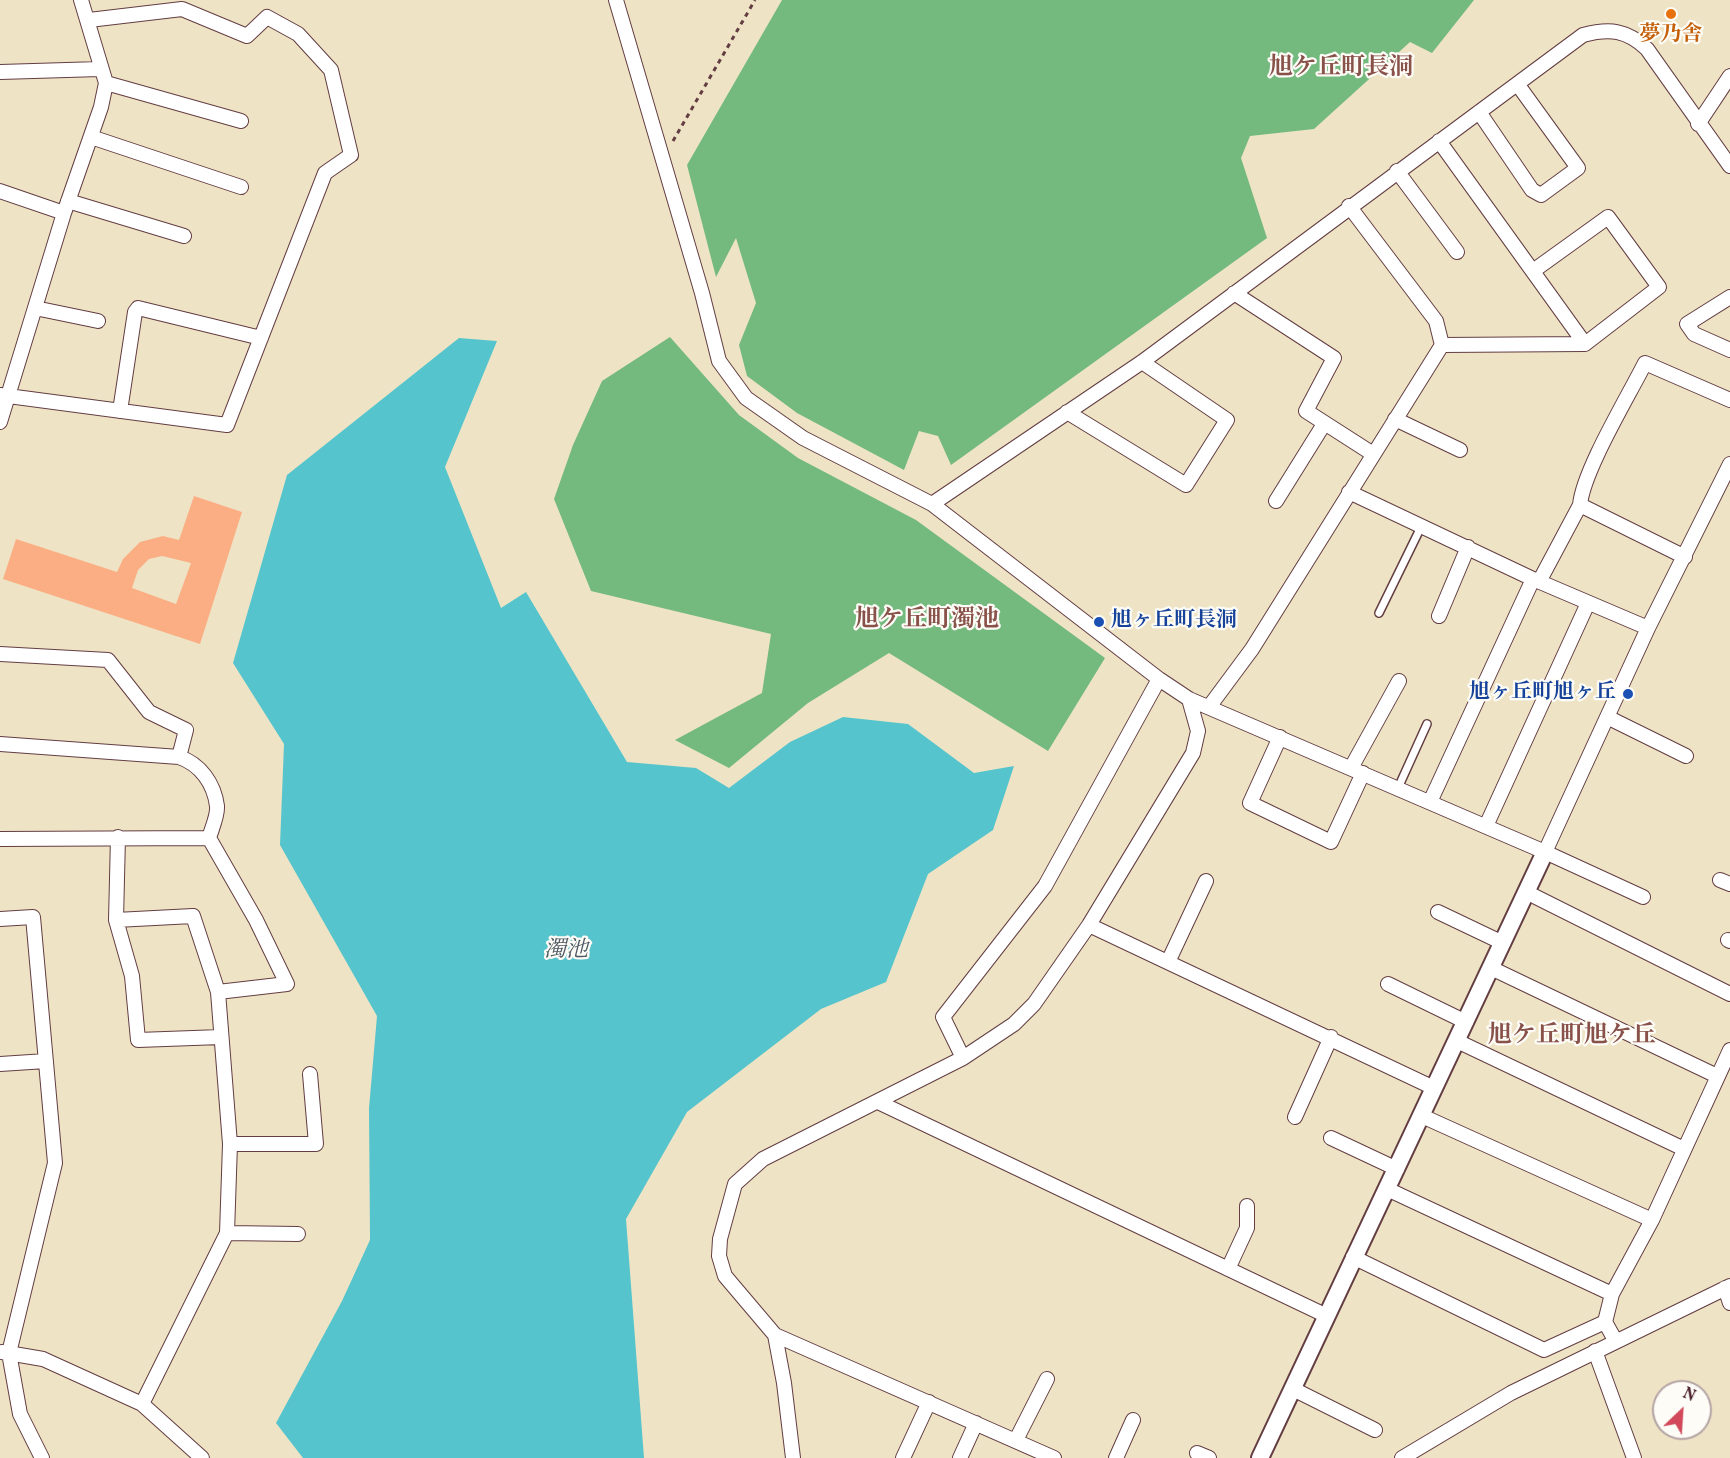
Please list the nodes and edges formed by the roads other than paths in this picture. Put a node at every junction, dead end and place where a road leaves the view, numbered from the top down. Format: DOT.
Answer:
graph roads {
  1 [pos="81,0"];
  2 [pos="616,0"];
  3 [pos="89,20"];
  4 [pos="100,69"];
  5 [pos="0,72"];
  6 [pos="1730,76"];
  7 [pos="106,83"];
  8 [pos="1518,85"];
  9 [pos="1479,111"];
  10 [pos="241,121"];
  11 [pos="1698,123"];
  12 [pos="91,137"];
  13 [pos="1438,141"];
  14 [pos="1730,166"];
  15 [pos="1397,171"];
  16 [pos="242,187"];
  17 [pos="0,191"];
  18 [pos="1349,206"];
  19 [pos="66,207"];
  20 [pos="184,236"];
  21 [pos="1457,252"];
  22 [pos="1533,271"];
  23 [pos="1234,293"];
  24 [pos="1730,297"];
  25 [pos="35,308"];
  26 [pos="98,321"];
  27 [pos="261,338"];
  28 [pos="1585,344"];
  29 [pos="1442,345"];
  30 [pos="1730,350"];
  31 [pos="1142,362"];
  32 [pos="4,396"];
  33 [pos="1730,400"];
  34 [pos="120,411"];
  35 [pos="1067,412"];
  36 [pos="1395,419"];
  37 [pos="0,422"];
  38 [pos="1324,424"];
  39 [pos="1460,450"];
  40 [pos="1373,454"];
  41 [pos="1730,466"];
  42 [pos="1349,492"];
  43 [pos="1276,501"];
  44 [pos="932,504"];
  45 [pos="1580,505"];
  46 [pos="1421,527"];
  47 [pos="1468,547"];
  48 [pos="1685,556"];
  49 [pos="1537,579"];
  50 [pos="1588,603"];
  51 [pos="1379,613"];
  52 [pos="1438,616"];
  53 [pos="1648,628"];
  54 [pos="0,654"];
  55 [pos="1159,679"];
  56 [pos="1399,681"];
  57 [pos="1189,699"];
  58 [pos="1209,707"];
  59 [pos="1607,717"];
  60 [pos="1427,724"];
  61 [pos="1280,737"];
  62 [pos="0,744"];
  63 [pos="1686,756"];
  64 [pos="179,757"];
  65 [pos="1357,771"];
  66 [pos="1398,788"];
  67 [pos="1430,802"];
  68 [pos="1486,826"];
  69 [pos="118,837"];
  70 [pos="209,838"];
  71 [pos="0,839"];
  72 [pos="1545,852"];
  73 [pos="1206,881"];
  74 [pos="1526,892"];
  75 [pos="1643,897"];
  76 [pos="1438,912"];
  77 [pos="0,919"];
  78 [pos="116,920"];
  79 [pos="1089,925"];
  80 [pos="1503,943"];
  81 [pos="1167,962"];
  82 [pos="1491,968"];
  83 [pos="1388,984"];
  84 [pos="218,992"];
  85 [pos="1730,994"];
  86 [pos="1466,1022"];
  87 [pos="221,1037"];
  88 [pos="1331,1037"];
  89 [pos="1457,1041"];
  90 [pos="1730,1050"];
  91 [pos="963,1058"];
  92 [pos="46,1060"];
  93 [pos="0,1064"];
  94 [pos="310,1074"];
  95 [pos="1717,1076"];
  96 [pos="1434,1088"];
  97 [pos="878,1102"];
  98 [pos="1422,1116"];
  99 [pos="1295,1117"];
  100 [pos="1332,1138"];
  101 [pos="230,1144"];
  102 [pos="1684,1149"];
  103 [pos="1397,1169"];
  104 [pos="1387,1189"];
  105 [pos="1246,1206"];
  106 [pos="1652,1220"];
  107 [pos="227,1233"];
  108 [pos="298,1234"];
  109 [pos="1353,1257"];
  110 [pos="1228,1269"];
  111 [pos="1727,1287"];
  112 [pos="1612,1294"];
  113 [pos="1730,1303"];
  114 [pos="1327,1316"];
  115 [pos="1605,1322"];
  116 [pos="775,1335"];
  117 [pos="1615,1340"];
  118 [pos="1594,1351"];
  119 [pos="5,1352"];
  120 [pos="1047,1379"];
  121 [pos="1293,1389"];
  122 [pos="928,1402"];
  123 [pos="142,1404"];
  124 [pos="1133,1420"];
  125 [pos="976,1423"];
  126 [pos="1375,1430"];
  127 [pos="1016,1440"];
  128 [pos="198,1456"];
  129 [pos="42,1458"];
  130 [pos="793,1458"];
  131 [pos="903,1458"];
  132 [pos="960,1458"];
  133 [pos="1054,1458"];
  134 [pos="1116,1458"];
  135 [pos="1260,1458"];
  136 [pos="1402,1458"];
  137 [pos="1634,1458"];
  1 -- 3 [label="street"];
  2 -- 44 [label="street"];
  3 -- 4 [label="street"];
  3 -- 27 [label="street"];
  4 -- 5 [label="street"];
  4 -- 7 [label="street"];
  6 -- 11 [label="street"];
  7 -- 10 [label="street"];
  7 -- 12 [label="street"];
  8 -- 9 [label="street"];
  8 -- 9 [label="street"];
  8 -- 11 [label="street"];
  9 -- 13 [label="street"];
  11 -- 14 [label="street"];
  12 -- 16 [label="street"];
  12 -- 19 [label="street"];
  13 -- 15 [label="street"];
  13 -- 22 [label="street"];
  15 -- 18 [label="street"];
  15 -- 21 [label="street"];
  17 -- 19 [label="street"];
  18 -- 23 [label="street"];
  18 -- 29 [label="street"];
  19 -- 20 [label="street"];
  19 -- 25 [label="street"];
  22 -- 28 [label="street"];
  22 -- 28 [label="street"];
  23 -- 31 [label="street"];
  23 -- 38 [label="street"];
  24 -- 30 [label="street"];
  25 -- 26 [label="street"];
  25 -- 32 [label="street"];
  27 -- 34 [label="street"];
  27 -- 34 [label="street"];
  28 -- 29 [label="street"];
  29 -- 36 [label="street"];
  31 -- 35 [label="street"];
  31 -- 35 [label="street"];
  32 -- 34 [label="street"];
  32 -- 37 [label="street"];
  33 -- 45 [label="street"];
  35 -- 44 [label="street"];
  36 -- 39 [label="street"];
  36 -- 40 [label="street"];
  38 -- 40 [label="street"];
  38 -- 43 [label="street"];
  40 -- 42 [label="street"];
  41 -- 48 [label="street"];
  42 -- 46 [label="street"];
  42 -- 58 [label="street"];
  44 -- 55 [label="street"];
  45 -- 48 [label="street"];
  45 -- 49 [label="street"];
  46 -- 47 [label="street"];
  46 -- 51 [label="lane"];
  47 -- 49 [label="street"];
  47 -- 52 [label="street"];
  48 -- 53 [label="street"];
  49 -- 50 [label="street"];
  49 -- 67 [label="street"];
  50 -- 53 [label="street"];
  50 -- 68 [label="street"];
  53 -- 59 [label="street"];
  54 -- 64 [label="street"];
  55 -- 57 [label="street"];
  55 -- 91 [label="street"];
  56 -- 65 [label="street"];
  57 -- 58 [label="street"];
  57 -- 79 [label="street"];
  58 -- 61 [label="street"];
  59 -- 63 [label="street"];
  59 -- 72 [label="street"];
  60 -- 66 [label="lane"];
  61 -- 65 [label="street"];
  61 -- 65 [label="street"];
  62 -- 64 [label="street"];
  64 -- 70 [label="street"];
  65 -- 66 [label="street"];
  66 -- 67 [label="street"];
  67 -- 68 [label="street"];
  68 -- 72 [label="street"];
  69 -- 70 [label="street"];
  69 -- 71 [label="street"];
  69 -- 78 [label="street"];
  70 -- 84 [label="street"];
  72 -- 74 [label="street"];
  72 -- 75 [label="street"];
  73 -- 81 [label="street"];
  74 -- 80 [label="street"];
  74 -- 85 [label="street"];
  76 -- 80 [label="street"];
  77 -- 92 [label="street"];
  78 -- 84 [label="street"];
  78 -- 87 [label="street"];
  79 -- 81 [label="street"];
  79 -- 91 [label="street"];
  80 -- 82 [label="street"];
  81 -- 88 [label="street"];
  82 -- 86 [label="street"];
  82 -- 95 [label="street"];
  83 -- 86 [label="street"];
  84 -- 87 [label="street"];
  86 -- 89 [label="street"];
  87 -- 101 [label="street"];
  88 -- 96 [label="street"];
  88 -- 99 [label="street"];
  89 -- 96 [label="street"];
  89 -- 102 [label="street"];
  90 -- 95 [label="street"];
  91 -- 97 [label="street"];
  92 -- 93 [label="street"];
  92 -- 119 [label="street"];
  94 -- 101 [label="street"];
  95 -- 102 [label="street"];
  96 -- 98 [label="street"];
  97 -- 110 [label="street"];
  97 -- 116 [label="street"];
  98 -- 103 [label="street"];
  98 -- 106 [label="street"];
  100 -- 103 [label="street"];
  101 -- 107 [label="street"];
  102 -- 106 [label="street"];
  103 -- 104 [label="street"];
  104 -- 109 [label="street"];
  104 -- 112 [label="street"];
  105 -- 110 [label="street"];
  106 -- 112 [label="street"];
  107 -- 108 [label="street"];
  107 -- 123 [label="street"];
  109 -- 114 [label="street"];
  109 -- 115 [label="street"];
  110 -- 114 [label="street"];
  111 -- 113 [label="street"];
  111 -- 117 [label="street"];
  112 -- 115 [label="street"];
  114 -- 121 [label="street"];
  115 -- 117 [label="street"];
  116 -- 122 [label="street"];
  116 -- 130 [label="street"];
  117 -- 118 [label="street"];
  118 -- 136 [label="street"];
  118 -- 137 [label="street"];
  119 -- 123 [label="street"];
  119 -- 129 [label="street"];
  120 -- 127 [label="street"];
  121 -- 126 [label="street"];
  121 -- 135 [label="street"];
  122 -- 125 [label="street"];
  122 -- 131 [label="street"];
  123 -- 128 [label="street"];
  124 -- 134 [label="street"];
  125 -- 127 [label="street"];
  125 -- 132 [label="street"];
  127 -- 133 [label="street"];
}
